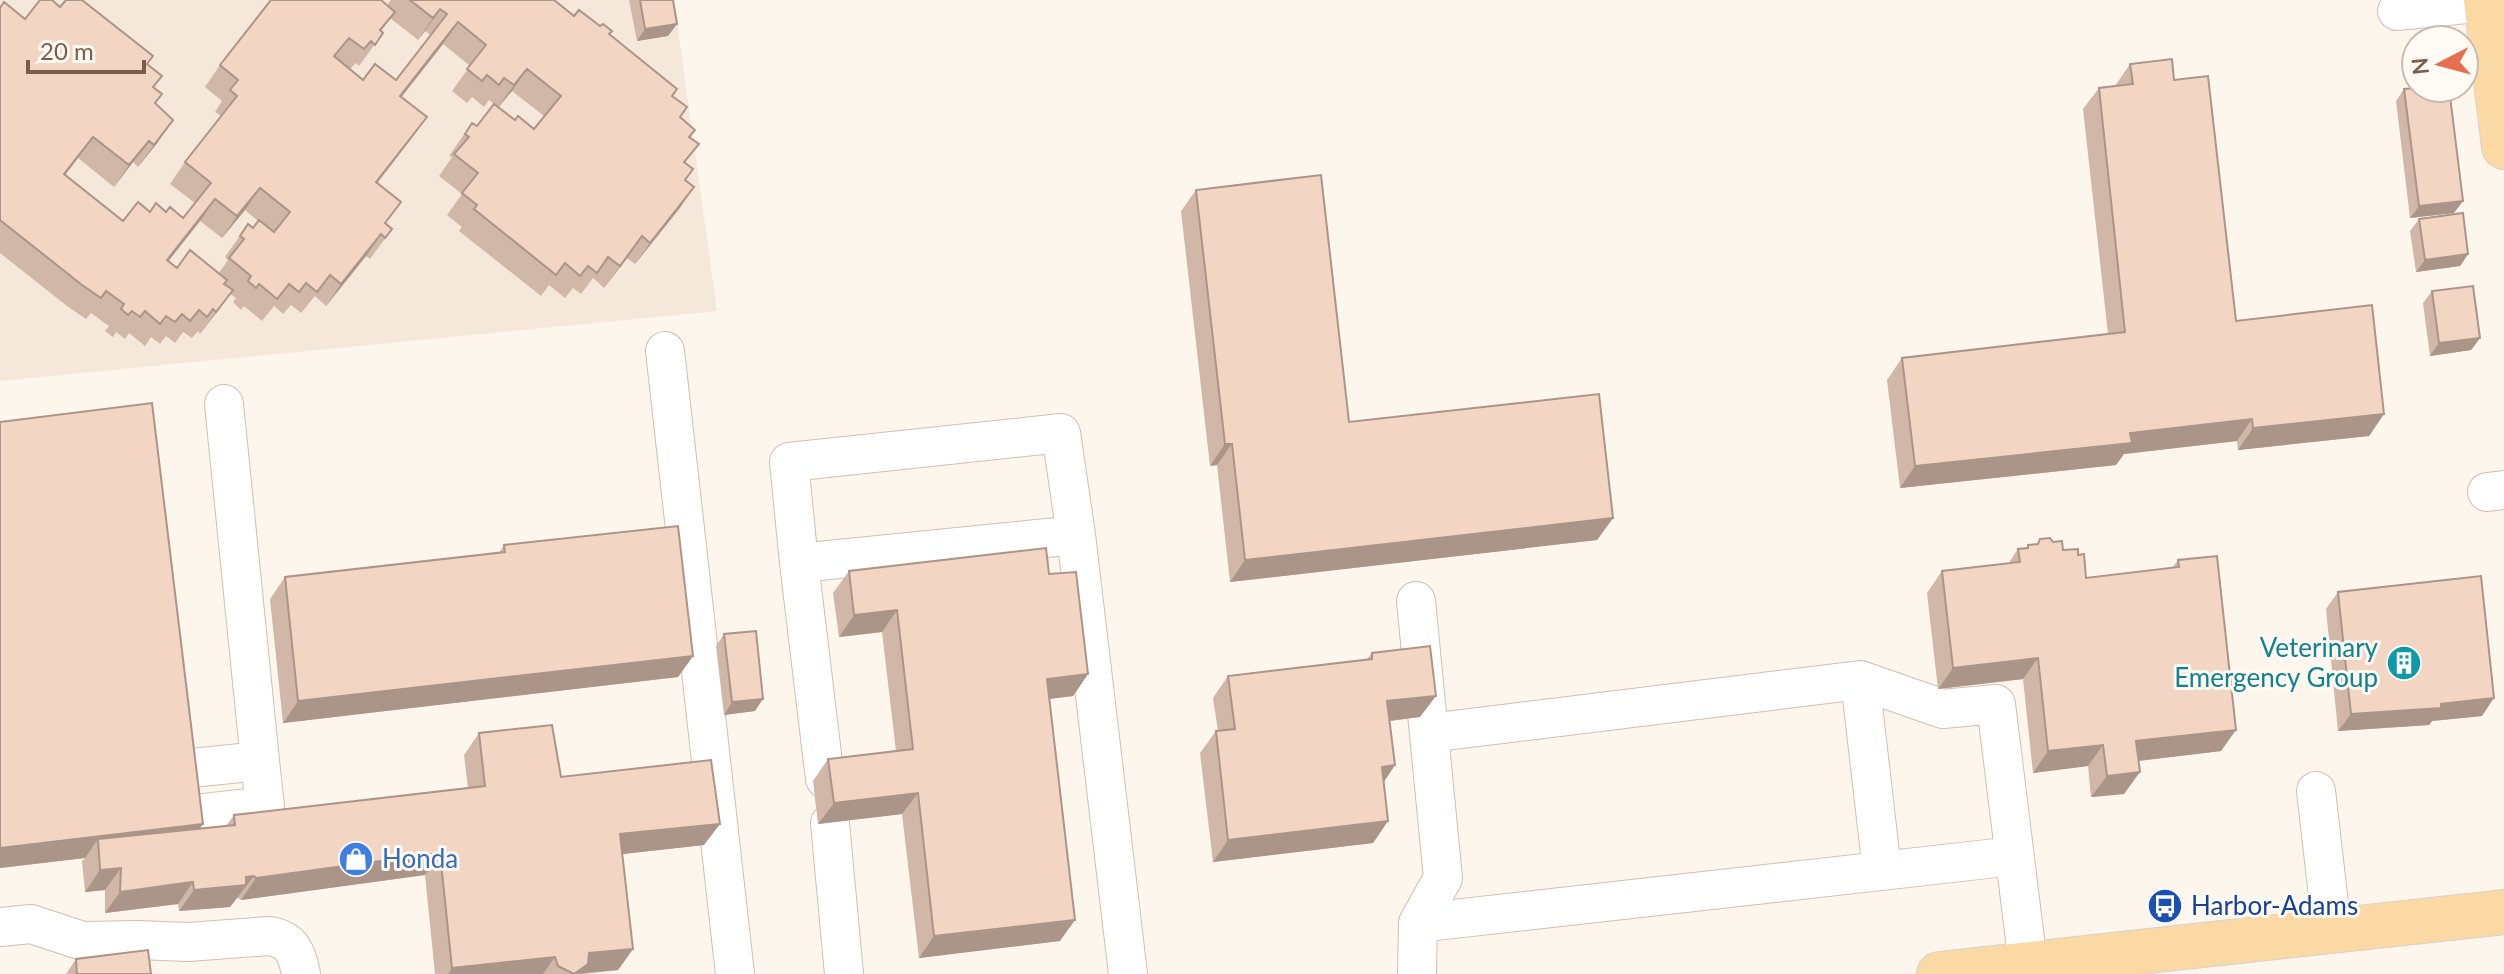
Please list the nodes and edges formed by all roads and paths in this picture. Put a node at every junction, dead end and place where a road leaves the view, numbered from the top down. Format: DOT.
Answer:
graph roads {
  1 [pos="2495,8"];
  2 [pos="2397,11"];
  3 [pos="2504,147"];
  4 [pos="665,351"];
  5 [pos="224,404"];
  6 [pos="1076,535"];
  7 [pos="799,563"];
  8 [pos="1416,601"];
  9 [pos="1860,680"];
  10 [pos="1429,733"];
  11 [pos="260,761"];
  12 [pos="109,777"];
  13 [pos="825,779"];
  14 [pos="2316,791"];
  15 [pos="119,822"];
  16 [pos="830,823"];
  17 [pos="2014,856"];
  18 [pos="1882,870"];
  19 [pos="2504,912"];
  20 [pos="1418,923"];
  21 [pos="0,927"];
  22 [pos="2332,930"];
  23 [pos="2028,964"];
  24 [pos="301,974"];
  25 [pos="735,974"];
  26 [pos="844,974"];
  27 [pos="1128,974"];
  28 [pos="1417,974"];
  29 [pos="1939,974"];
  1 -- 2 [label="lane"];
  1 -- 3 [label="main road"];
  4 -- 25 [label="lane"];
  5 -- 11 [label="lane"];
  6 -- 7 [label="lane"];
  6 -- 7 [label="lane"];
  6 -- 27 [label="lane"];
  7 -- 13 [label="lane"];
  8 -- 10 [label="lane"];
  9 -- 10 [label="lane"];
  9 -- 17 [label="lane"];
  9 -- 18 [label="lane"];
  10 -- 20 [label="lane"];
  11 -- 12 [label="lane"];
  11 -- 15 [label="lane"];
  14 -- 22 [label="lane"];
  16 -- 26 [label="lane"];
  17 -- 18 [label="lane"];
  17 -- 23 [label="lane"];
  18 -- 20 [label="lane"];
  19 -- 22 [label="main road"];
  20 -- 28 [label="lane"];
  21 -- 24 [label="lane"];
  22 -- 23 [label="main road"];
  23 -- 29 [label="main road"];
}
